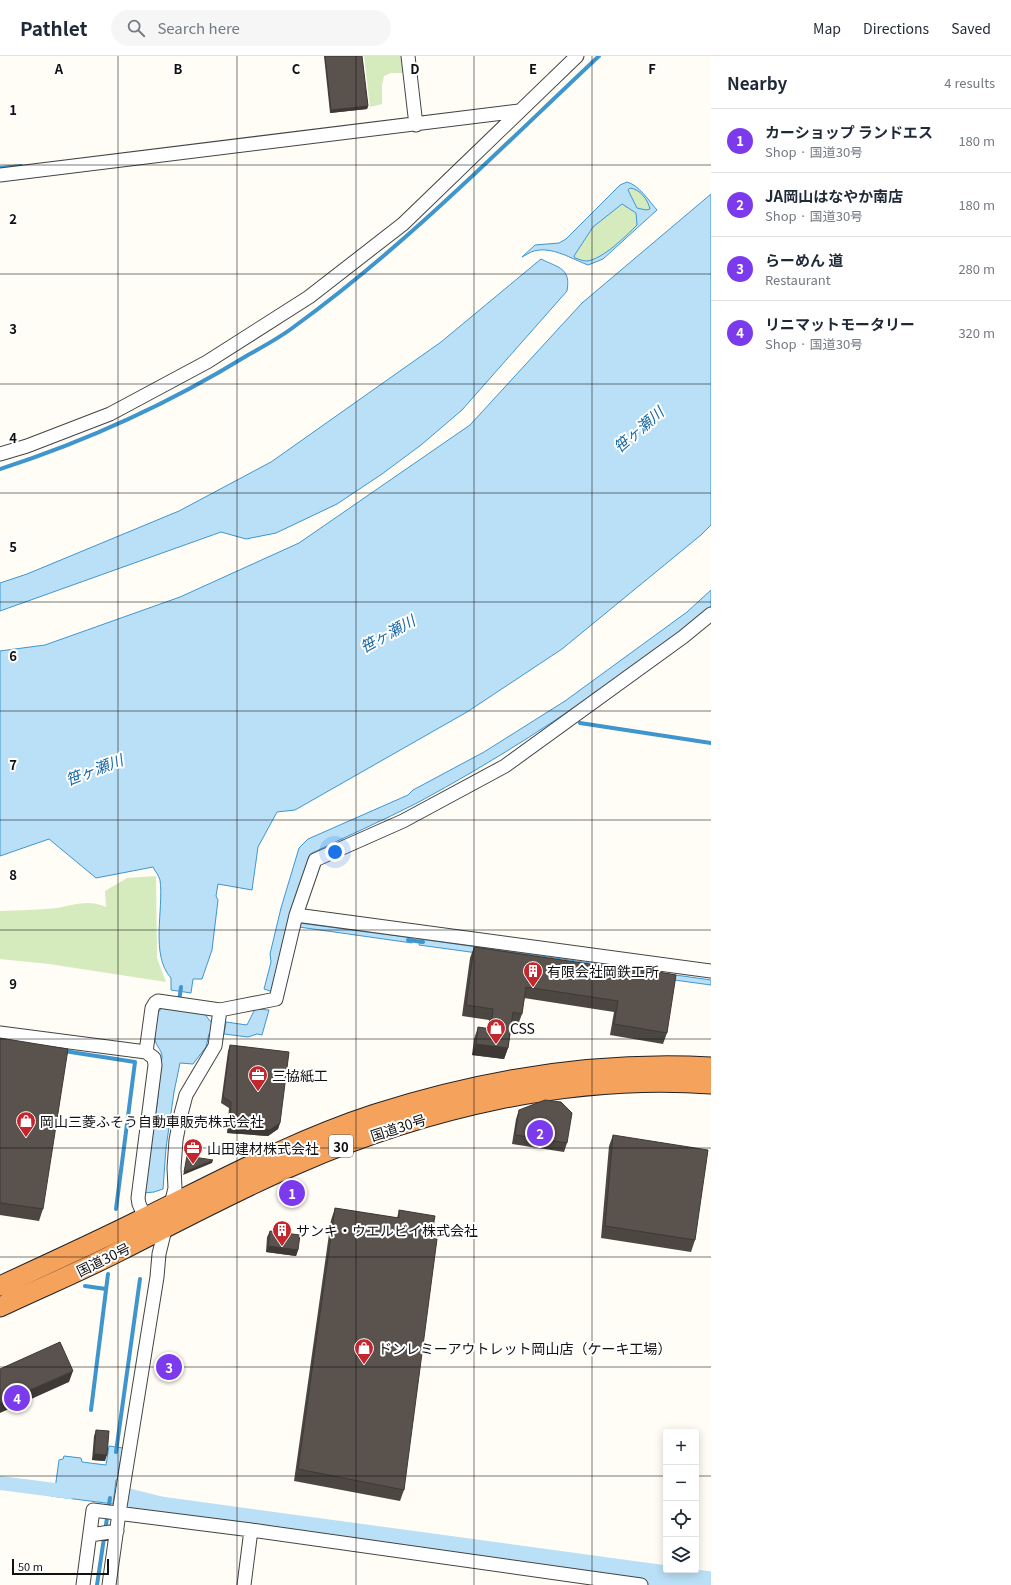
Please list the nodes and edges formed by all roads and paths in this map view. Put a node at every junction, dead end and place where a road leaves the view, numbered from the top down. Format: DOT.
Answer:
graph roads {
  1 [pos="408,56"];
  2 [pos="577,56"];
  3 [pos="519,111"];
  4 [pos="416,120"];
  5 [pos="0,175"];
  6 [pos="0,454"];
  7 [pos="711,614"];
  8 [pos="295,921"];
  9 [pos="711,971"];
  10 [pos="219,1015"];
  11 [pos="0,1033"];
  12 [pos="146,1052"];
  13 [pos="711,1067"];
  14 [pos="711,1084"];
  15 [pos="172,1204"];
  16 [pos="155,1226"];
  17 [pos="0,1286"];
  18 [pos="0,1307"];
  19 [pos="117,1513"];
  20 [pos="251,1530"];
  21 [pos="114,1532"];
  22 [pos="92,1534"];
  23 [pos="83,1585"];
  24 [pos="109,1585"];
  25 [pos="244,1585"];
  26 [pos="641,1585"];
  1 -- 4 [label="street"];
  2 -- 3 [label="street"];
  3 -- 4 [label="street"];
  3 -- 6 [label="street"];
  4 -- 5 [label="street"];
  7 -- 8 [label="street"];
  8 -- 9 [label="street"];
  8 -- 10 [label="street"];
  10 -- 12 [label="street"];
  10 -- 15 [label="street"];
  11 -- 12 [label="street"];
  12 -- 16 [label="street"];
  13 -- 15 [label="highway, 国道30号 / 30"];
  14 -- 16 [label="highway, 国道30号 / 30"];
  15 -- 16 [label="highway, 国道30号 / 30"];
  16 -- 17 [label="highway, 国道30号 / 30"];
  16 -- 18 [label="highway, 国道30号 / 30"];
  16 -- 19 [label="street"];
  19 -- 20 [label="street"];
  19 -- 21 [label="street"];
  19 -- 22 [label="street"];
  20 -- 25 [label="street"];
  20 -- 26 [label="street"];
  21 -- 22 [label="street"];
  21 -- 24 [label="street"];
  22 -- 23 [label="street"];
}
